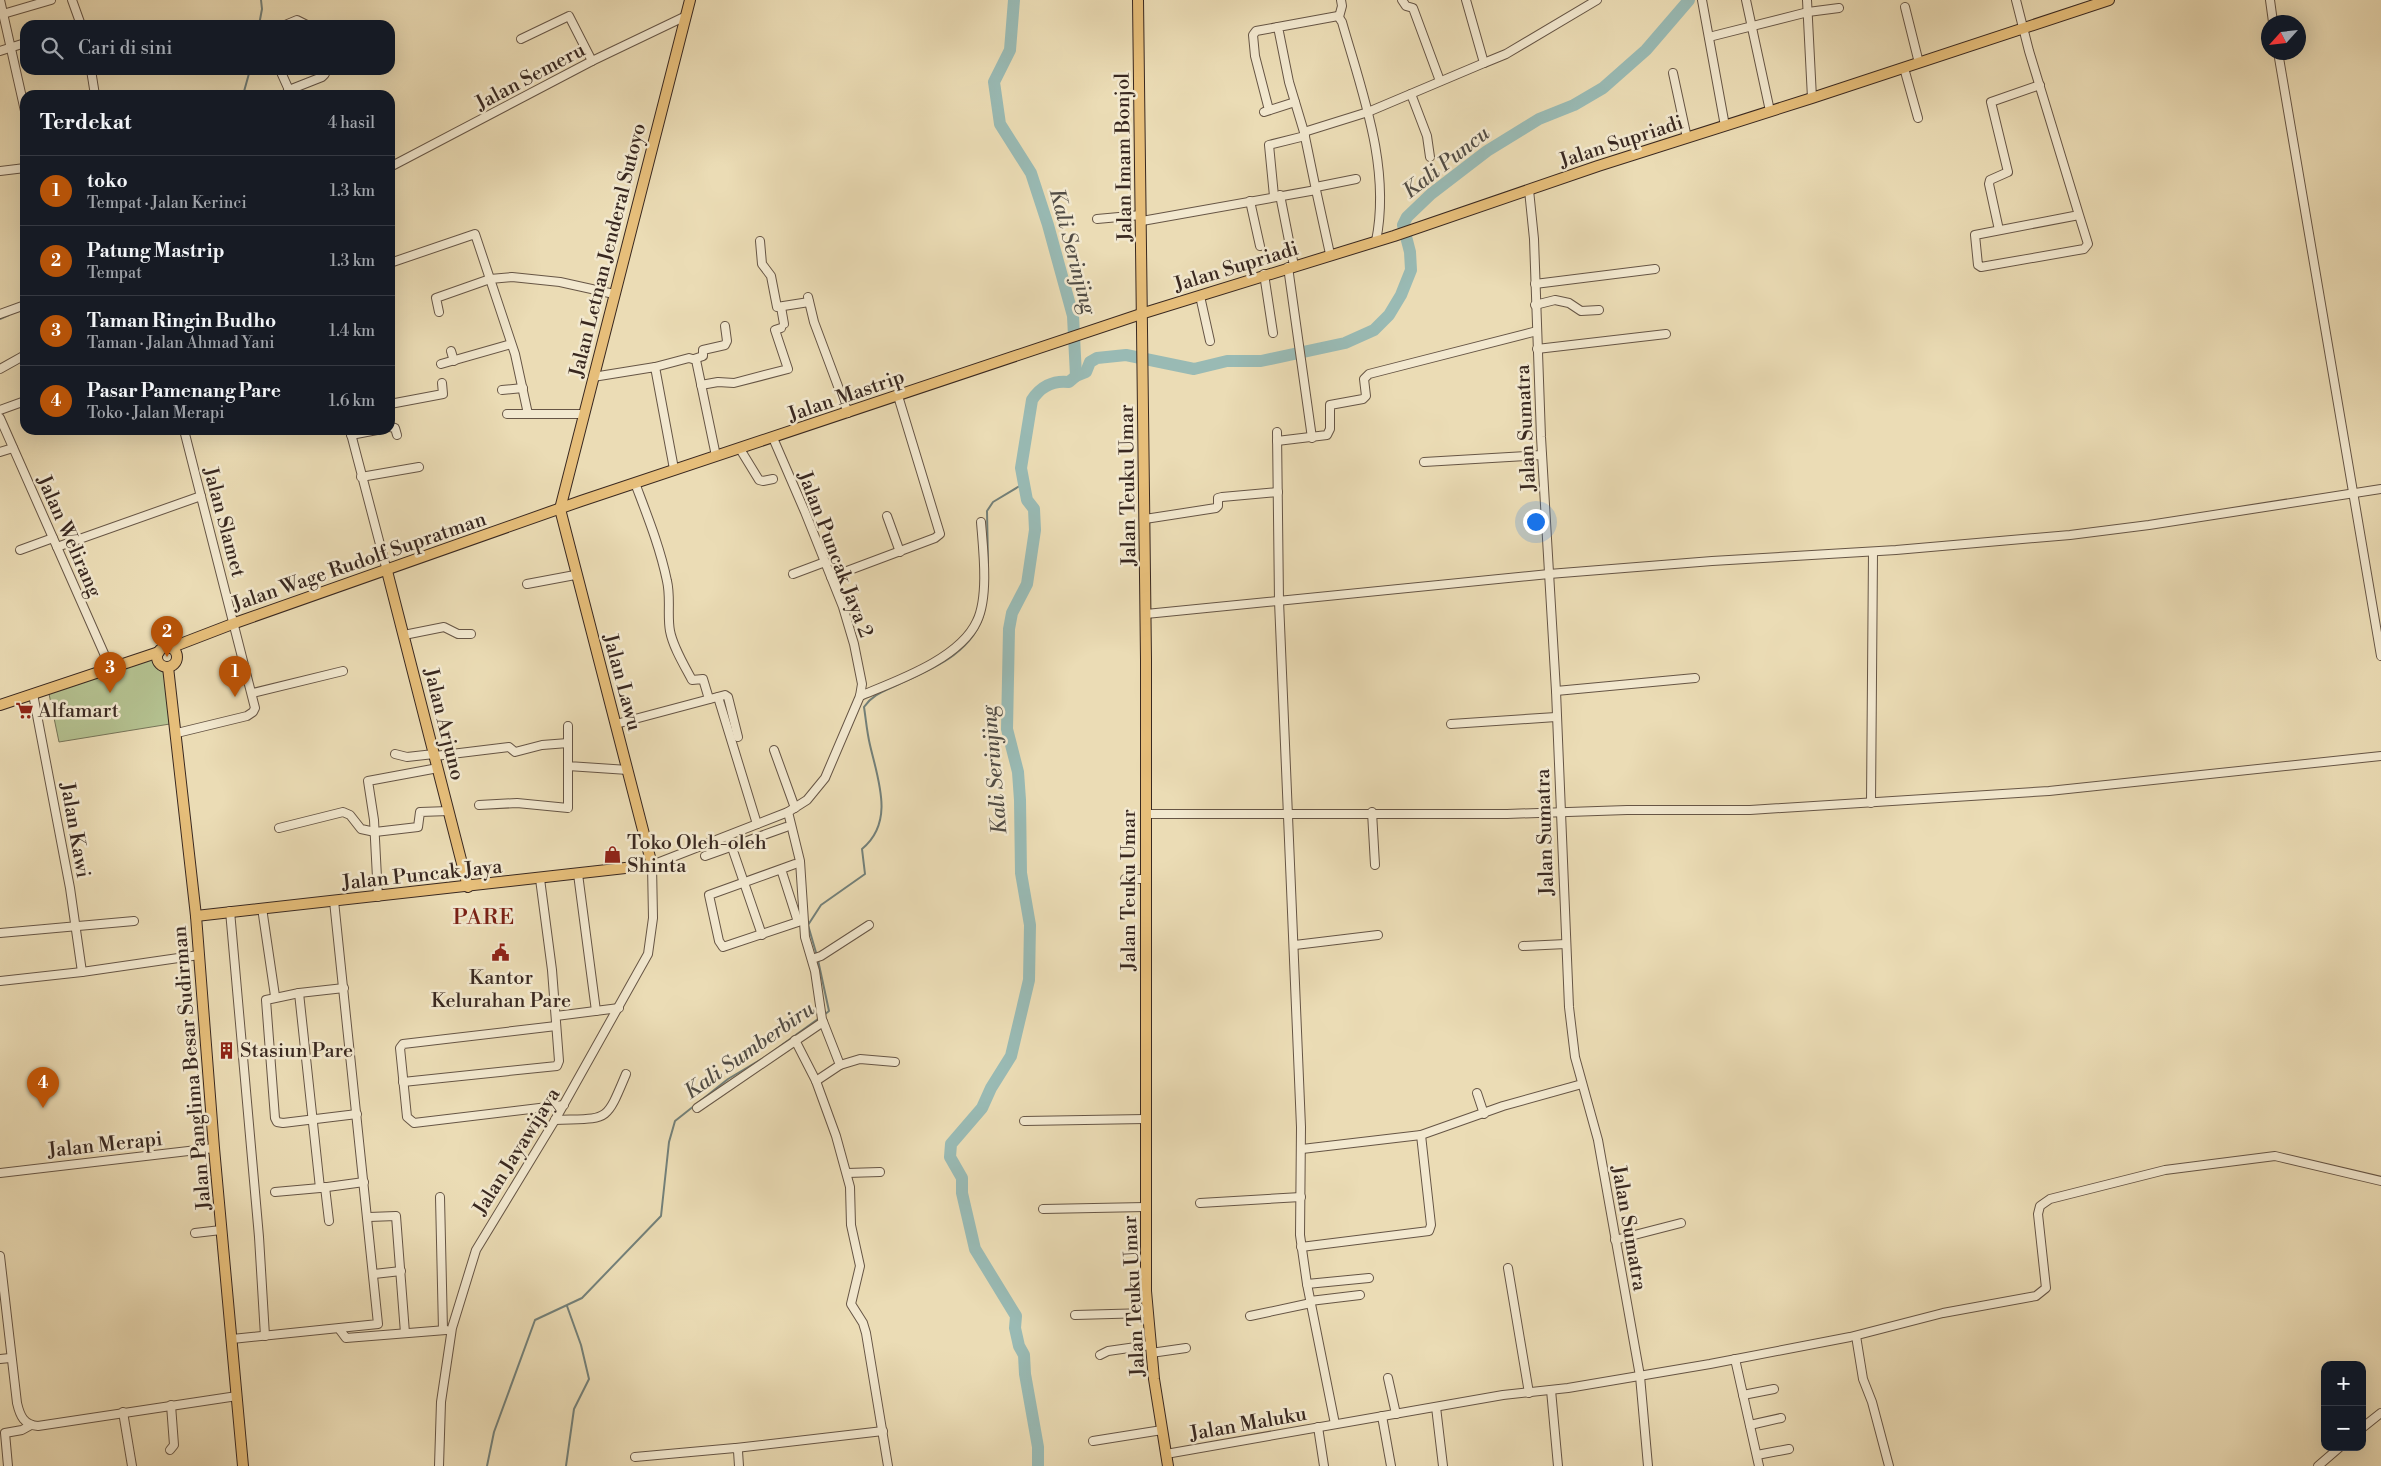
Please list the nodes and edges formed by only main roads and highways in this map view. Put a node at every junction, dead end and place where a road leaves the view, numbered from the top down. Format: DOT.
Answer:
graph roads {
  1 [pos="690,0"];
  2 [pos="1138,0"];
  3 [pos="2109,0"];
  4 [pos="1144,313"];
  5 [pos="566,482"];
  6 [pos="560,509"];
  7 [pos="536,518"];
  8 [pos="387,570"];
  9 [pos="170,648"];
  10 [pos="159,652"];
  11 [pos="168,667"];
  12 [pos="0,705"];
  13 [pos="652,866"];
  14 [pos="468,887"];
  15 [pos="196,916"];
  16 [pos="243,1466"];
  17 [pos="1168,1466"];
  1 -- 5 [label="main road, Jalan Letnan Jenderal Sutoyo"];
  2 -- 4 [label="main road, Jalan Imam Bonjol"];
  3 -- 4 [label="main road, Jalan Supriadi"];
  4 -- 6 [label="main road, Jalan Mastrip"];
  4 -- 17 [label="main road, Jalan Teuku Umar"];
  5 -- 6 [label="main road, Jalan Letnan Jenderal Sutoyo"];
  5 -- 7 [label="main road"];
  6 -- 7 [label="main road, Jalan Wage Rudolf Supratman"];
  6 -- 13 [label="main road, Jalan Lawu"];
  7 -- 8 [label="main road, Jalan Wage Rudolf Supratman"];
  8 -- 9 [label="main road, Jalan Wage Rudolf Supratman"];
  8 -- 14 [label="main road, Jalan Arjuno"];
  9 -- 10 [label="main road"];
  9 -- 11 [label="main road"];
  10 -- 11 [label="main road"];
  10 -- 12 [label="main road"];
  11 -- 15 [label="main road, Jalan Panglima Besar Sudirman"];
  13 -- 14 [label="main road, Jalan Puncak Jaya"];
  14 -- 15 [label="main road, Jalan Puncak Jaya"];
  15 -- 16 [label="main road, Jalan Panglima Besar Sudirman"];
}
